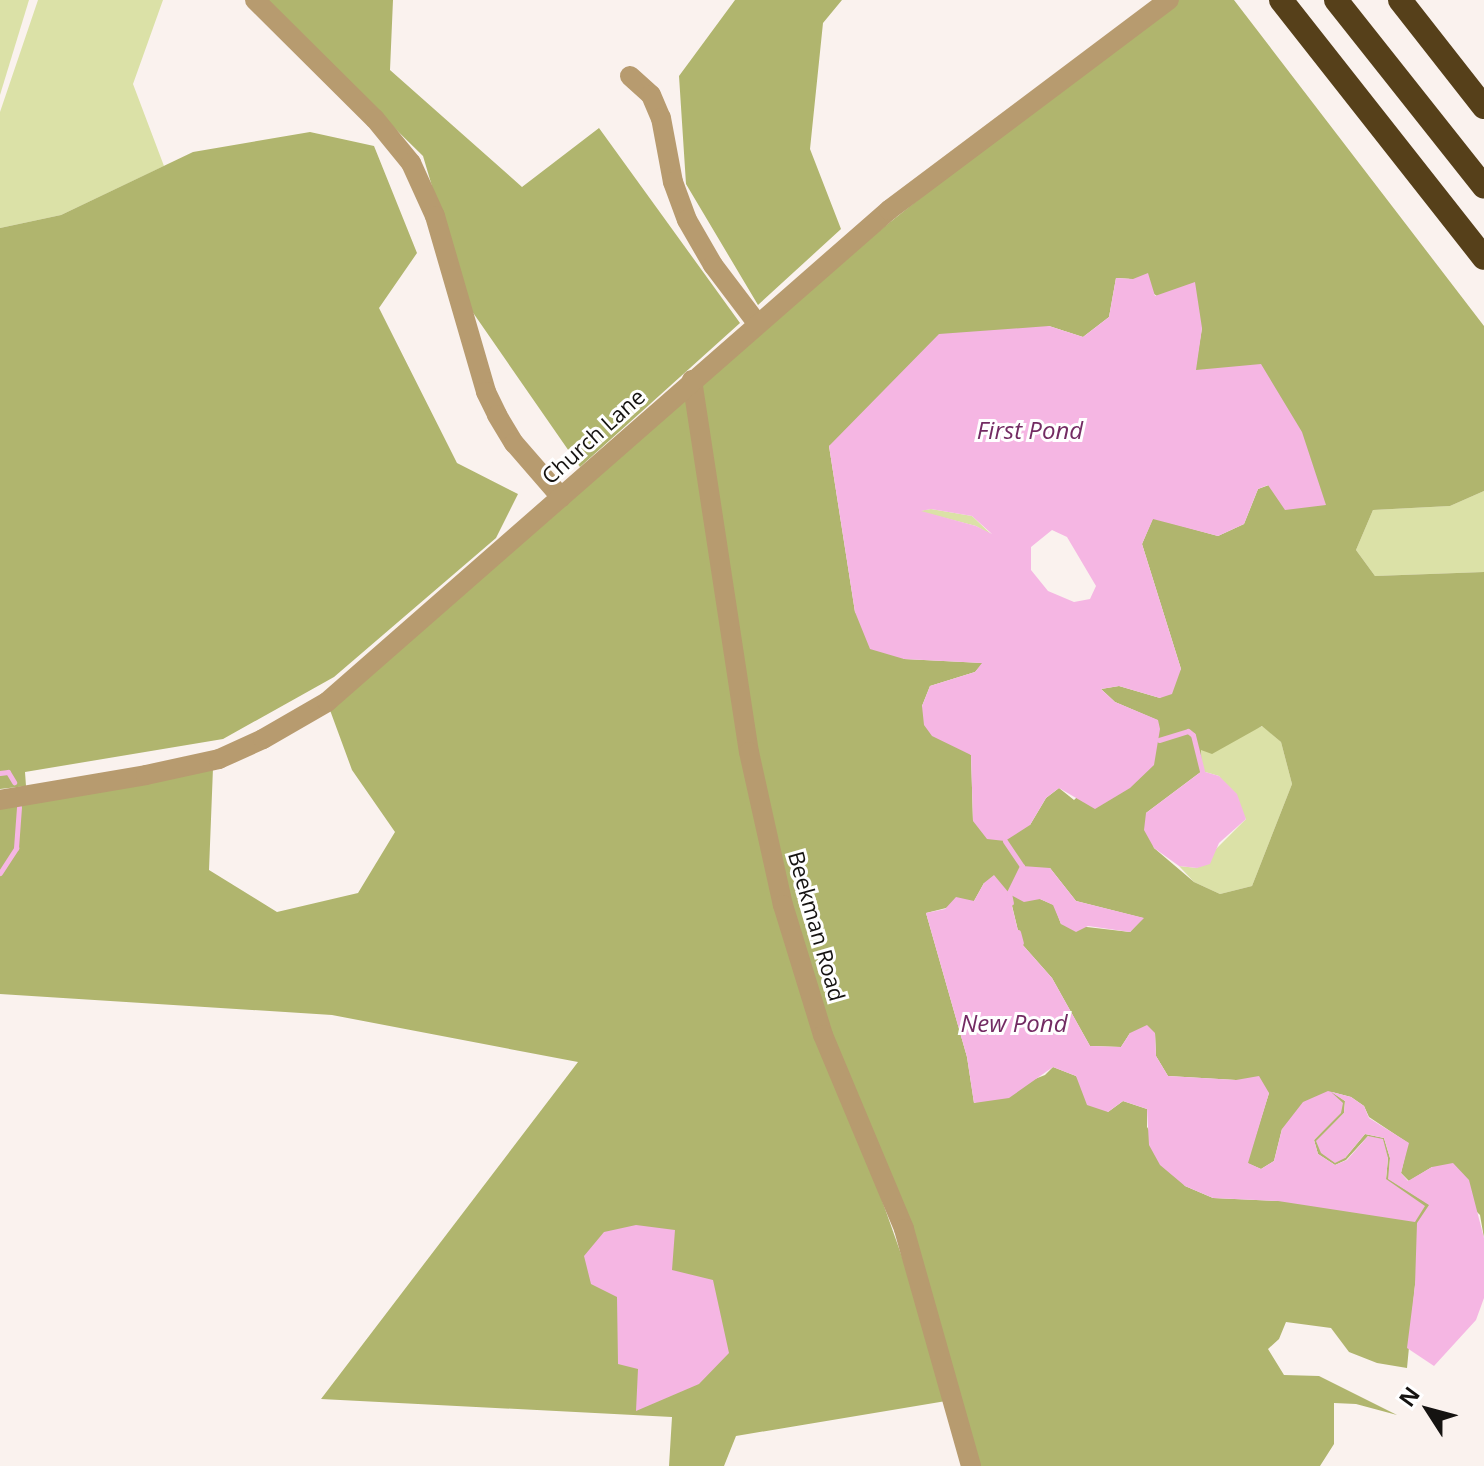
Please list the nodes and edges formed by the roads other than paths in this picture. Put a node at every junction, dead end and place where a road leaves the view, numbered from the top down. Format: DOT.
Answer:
graph roads {
  1 [pos="255,0"];
  2 [pos="1169,0"];
  3 [pos="1281,0"];
  4 [pos="1336,0"];
  5 [pos="1400,0"];
  6 [pos="630,76"];
  7 [pos="1484,107"];
  8 [pos="1484,187"];
  9 [pos="1484,258"];
  10 [pos="757,323"];
  11 [pos="692,380"];
  12 [pos="561,497"];
  13 [pos="0,800"];
  14 [pos="971,1466"];
  1 -- 12 [label="street"];
  2 -- 10 [label="street, Church Lane"];
  3 -- 9 [label="highway"];
  4 -- 8 [label="highway"];
  5 -- 7 [label="highway"];
  6 -- 10 [label="street"];
  10 -- 11 [label="street, Church Lane"];
  11 -- 12 [label="street, Church Lane"];
  11 -- 14 [label="street, Beekman Road"];
  12 -- 13 [label="street, Church Lane"];
}
